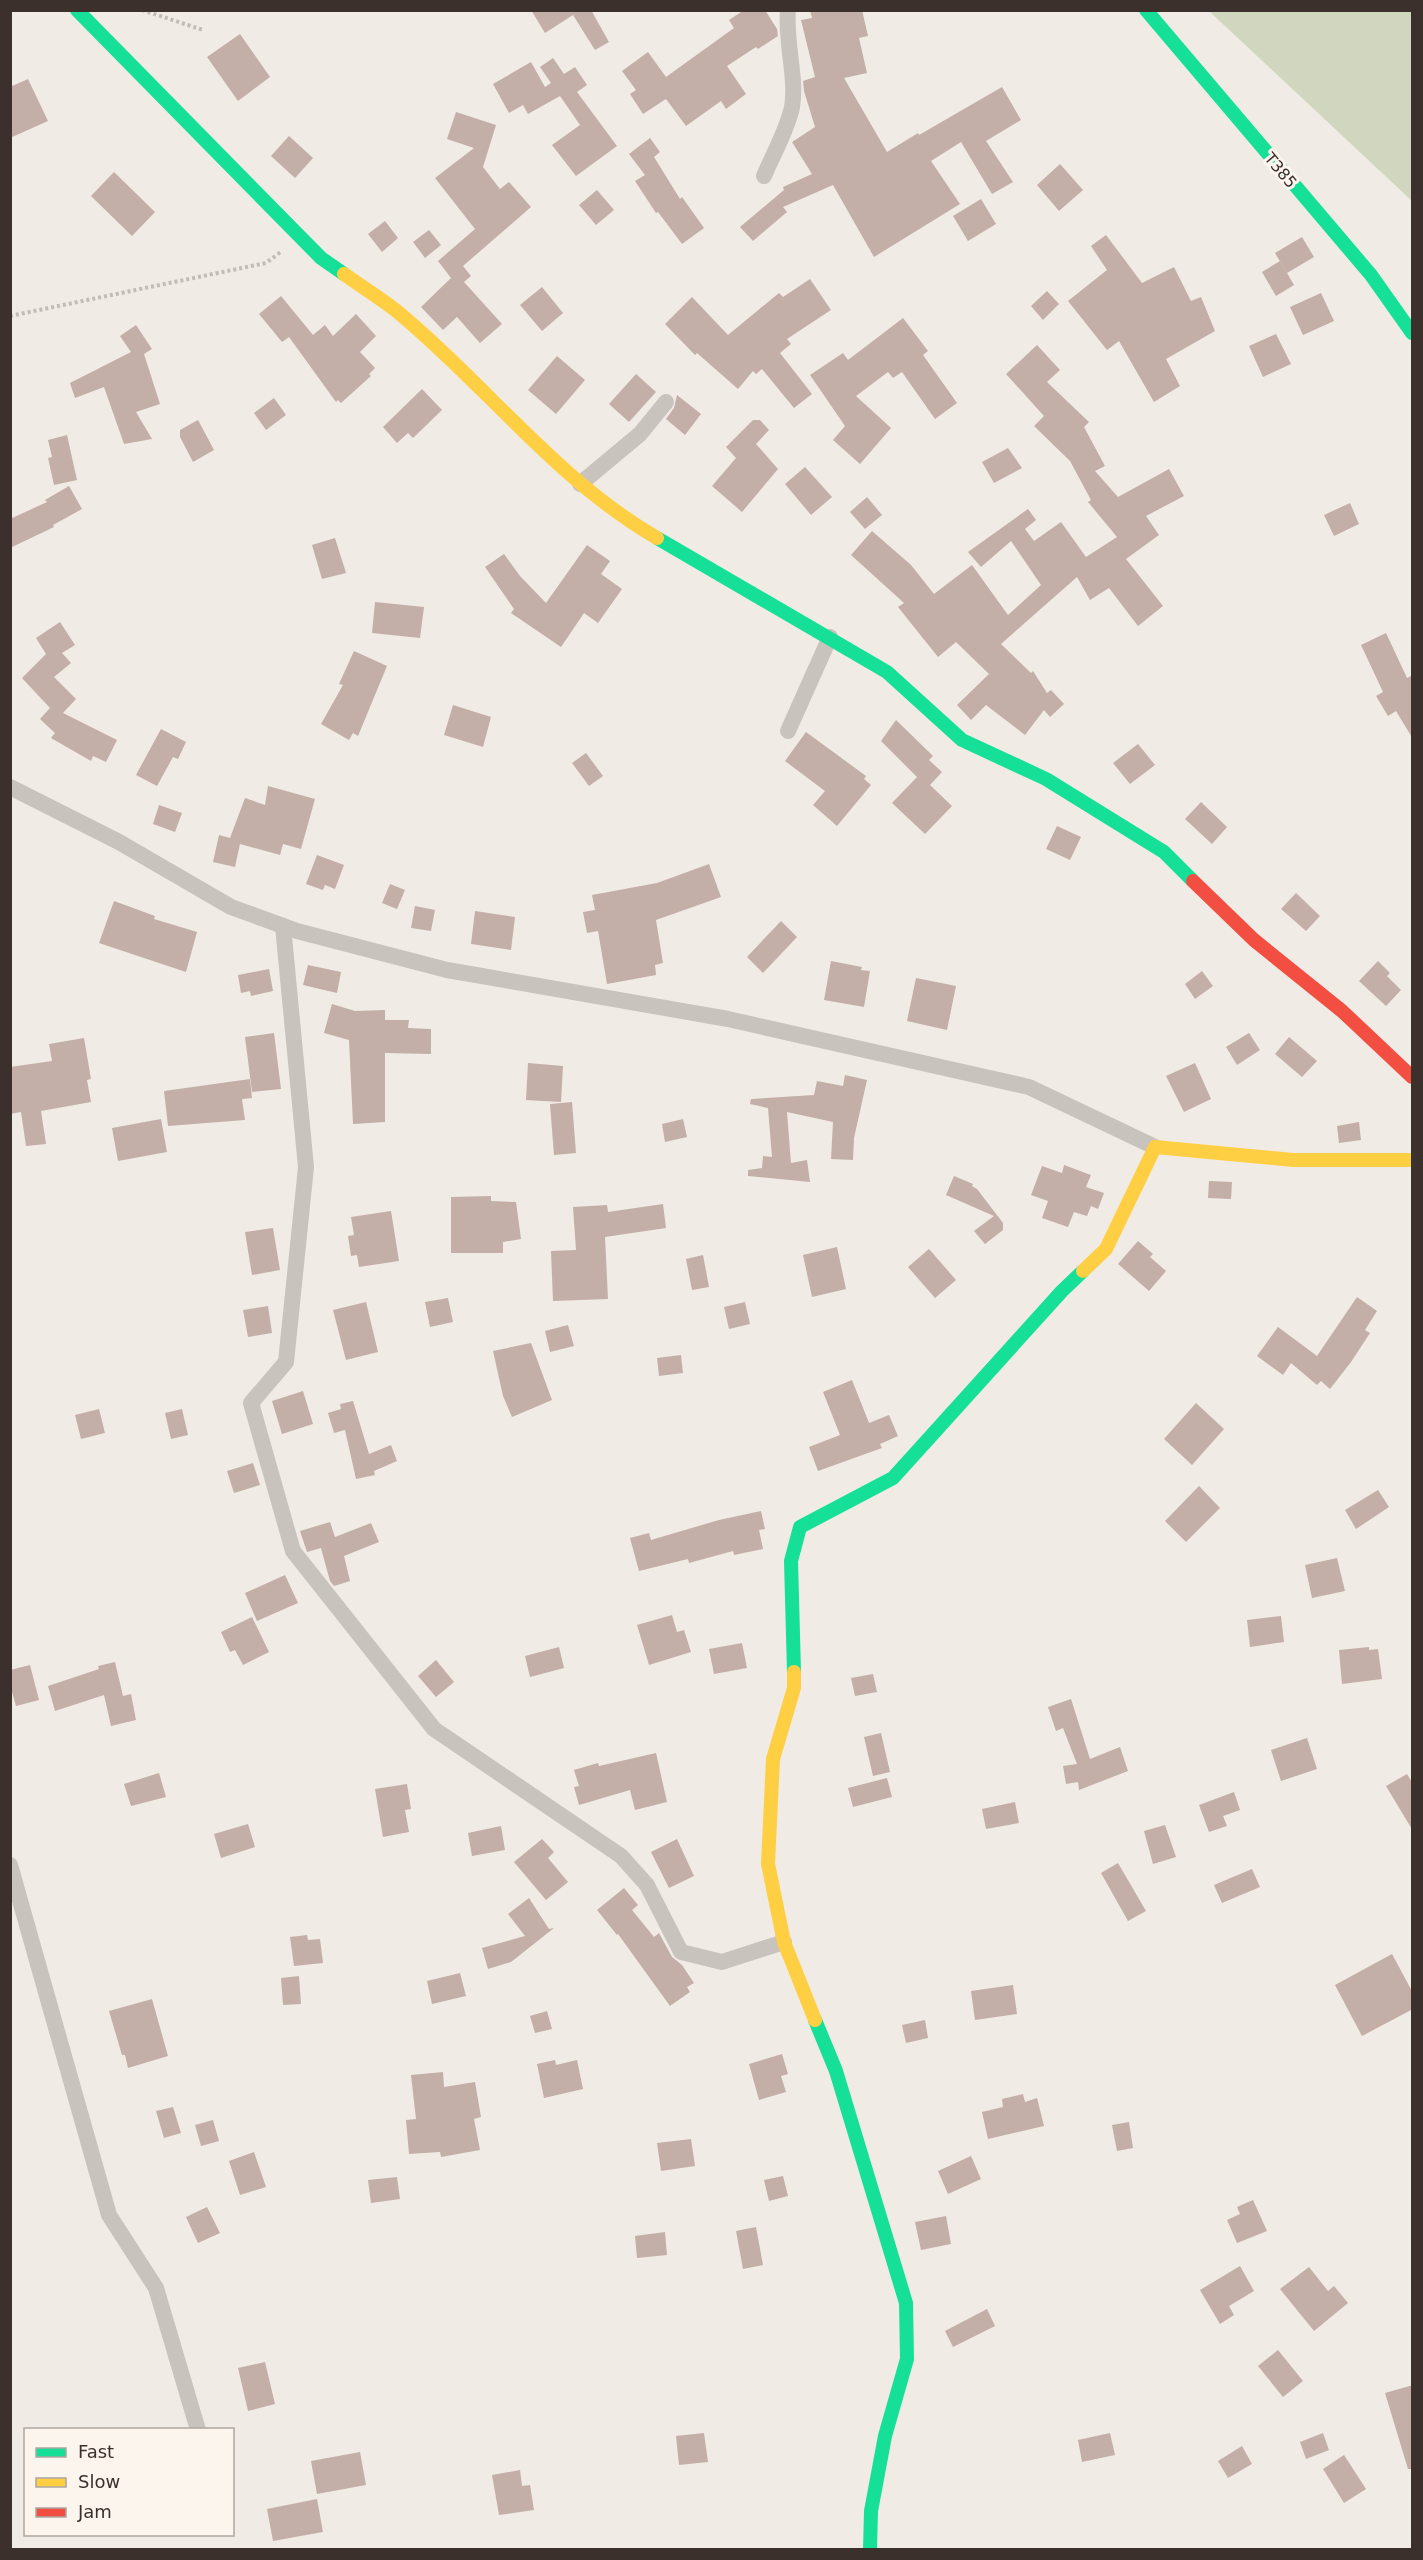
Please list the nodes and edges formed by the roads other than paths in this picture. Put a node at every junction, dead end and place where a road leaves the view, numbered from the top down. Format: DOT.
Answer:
graph roads {
  1 [pos="77,10"];
  2 [pos="788,10"];
  3 [pos="1146,10"];
  4 [pos="764,176"];
  5 [pos="1413,333"];
  6 [pos="666,402"];
  7 [pos="580,484"];
  8 [pos="830,637"];
  9 [pos="788,731"];
  10 [pos="10,787"];
  11 [pos="283,926"];
  12 [pos="1413,1077"];
  13 [pos="1155,1147"];
  14 [pos="1413,1160"];
  15 [pos="10,1864"];
  16 [pos="784,1942"];
  17 [pos="197,2428"];
  18 [pos="870,2550"];
  1 -- 7 [label="street"];
  2 -- 4 [label="street"];
  3 -- 5 [label="street, T385 / T385"];
  6 -- 7 [label="street"];
  7 -- 8 [label="street"];
  8 -- 9 [label="street"];
  8 -- 12 [label="street"];
  10 -- 11 [label="street"];
  11 -- 13 [label="street"];
  11 -- 16 [label="street"];
  13 -- 14 [label="street"];
  13 -- 16 [label="street"];
  15 -- 17 [label="street"];
  16 -- 18 [label="street"];
}
